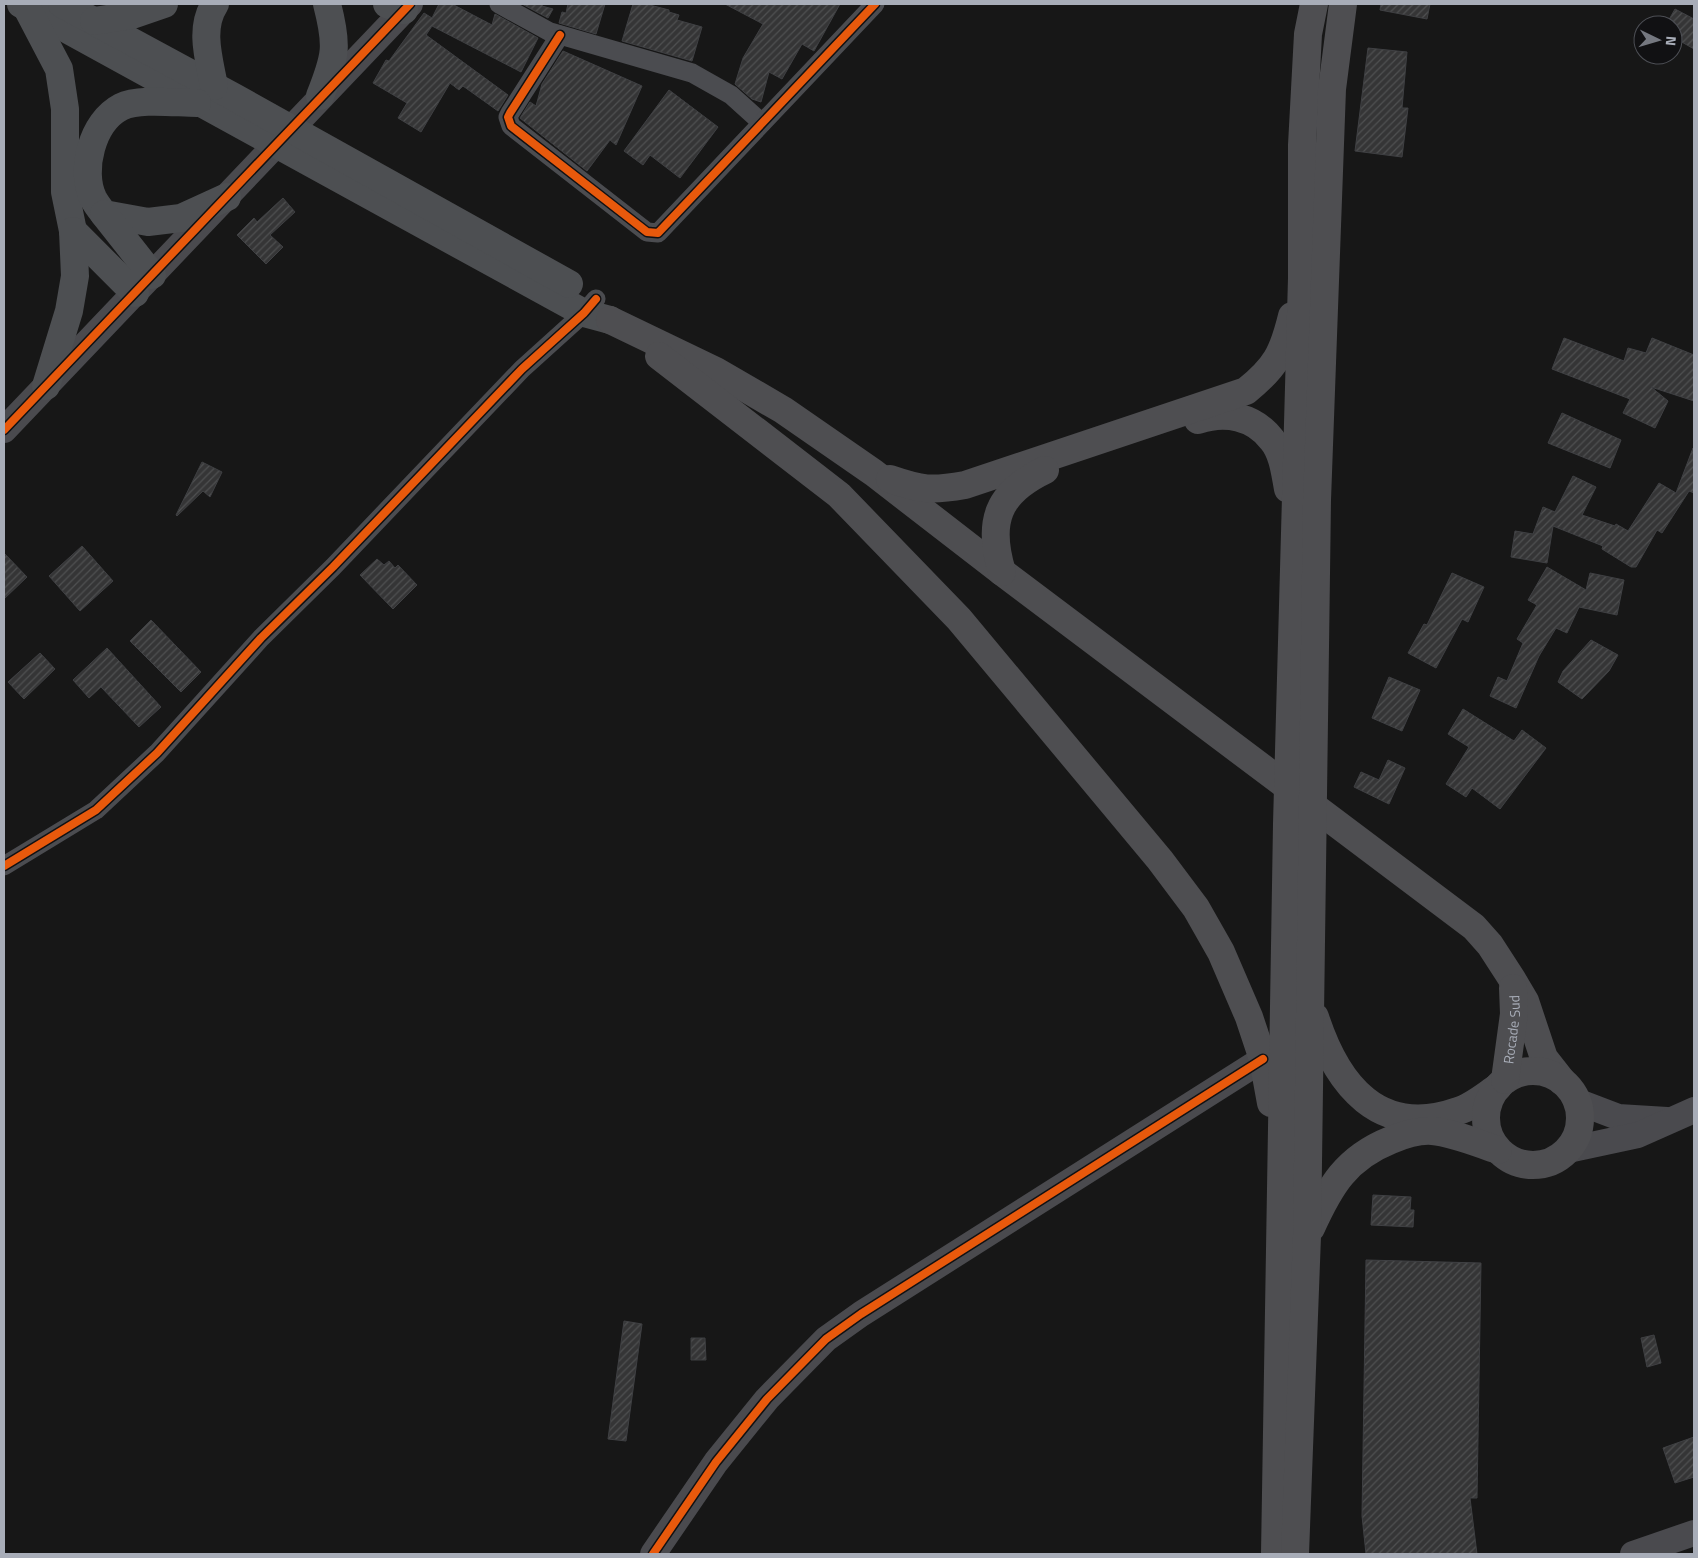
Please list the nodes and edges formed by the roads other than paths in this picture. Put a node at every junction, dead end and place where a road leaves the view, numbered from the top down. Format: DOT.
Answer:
graph roads {
  1 [pos="62,4"];
  2 [pos="164,4"];
  3 [pos="215,4"];
  4 [pos="327,4"];
  5 [pos="499,4"];
  6 [pos="875,4"];
  7 [pos="1314,4"];
  8 [pos="1343,4"];
  9 [pos="23,5"];
  10 [pos="400,6"];
  11 [pos="94,20"];
  12 [pos="560,35"];
  13 [pos="207,94"];
  14 [pos="320,96"];
  15 [pos="762,123"];
  16 [pos="227,196"];
  17 [pos="104,214"];
  18 [pos="73,231"];
  19 [pos="1302,278"];
  20 [pos="144,284"];
  21 [pos="603,315"];
  22 [pos="46,386"];
  23 [pos="4,430"];
  24 [pos="874,474"];
  25 [pos="1295,523"];
  26 [pos="1002,572"];
  27 [pos="4,866"];
  28 [pos="1512,979"];
  29 [pos="1309,998"];
  30 [pos="1262,1058"];
  31 [pos="1501,1084"];
  32 [pos="1569,1091"];
  33 [pos="1685,1115"];
  34 [pos="1498,1150"];
  35 [pos="1568,1150"];
  36 [pos="1280,1180"];
  37 [pos="1307,1236"];
  38 [pos="1694,1533"];
  39 [pos="654,1554"];
  40 [pos="1275,1554"];
  41 [pos="1294,1554"];
  42 [pos="1633,1554"];
  1 -- 11 [label="main road"];
  2 -- 11 [label="main road"];
  3 -- 13 [label="main road"];
  4 -- 14 [label="main road"];
  5 -- 12 [label="street"];
  6 -- 15 [label="street"];
  7 -- 19 [label="highway"];
  8 -- 29 [label="highway"];
  9 -- 13 [label="main road"];
  9 -- 18 [label="main road"];
  10 -- 14 [label="street"];
  11 -- 13 [label="main road"];
  12 -- 15 [label="street"];
  12 -- 15 [label="street"];
  13 -- 17 [label="main road"];
  13 -- 21 [label="main road"];
  14 -- 16 [label="street"];
  16 -- 17 [label="main road"];
  16 -- 20 [label="street"];
  17 -- 20 [label="main road"];
  18 -- 20 [label="main road"];
  18 -- 22 [label="main road"];
  19 -- 24 [label="highway"];
  19 -- 25 [label="highway"];
  20 -- 22 [label="street"];
  21 -- 24 [label="highway"];
  21 -- 27 [label="street"];
  21 -- 30 [label="highway"];
  22 -- 23 [label="street"];
  24 -- 26 [label="highway"];
  25 -- 26 [label="highway"];
  25 -- 36 [label="highway"];
  26 -- 28 [label="highway"];
  28 -- 31 [label="highway, Rocade Sud"];
  28 -- 32 [label="highway"];
  29 -- 31 [label="highway"];
  29 -- 37 [label="highway"];
  30 -- 36 [label="highway"];
  30 -- 39 [label="street"];
  31 -- 32 [label="highway"];
  31 -- 34 [label="highway"];
  32 -- 33 [label="street"];
  32 -- 35 [label="highway"];
  33 -- 35 [label="street"];
  34 -- 35 [label="highway"];
  34 -- 37 [label="highway"];
  36 -- 40 [label="highway"];
  37 -- 41 [label="highway"];
  38 -- 42 [label="street"];
}
